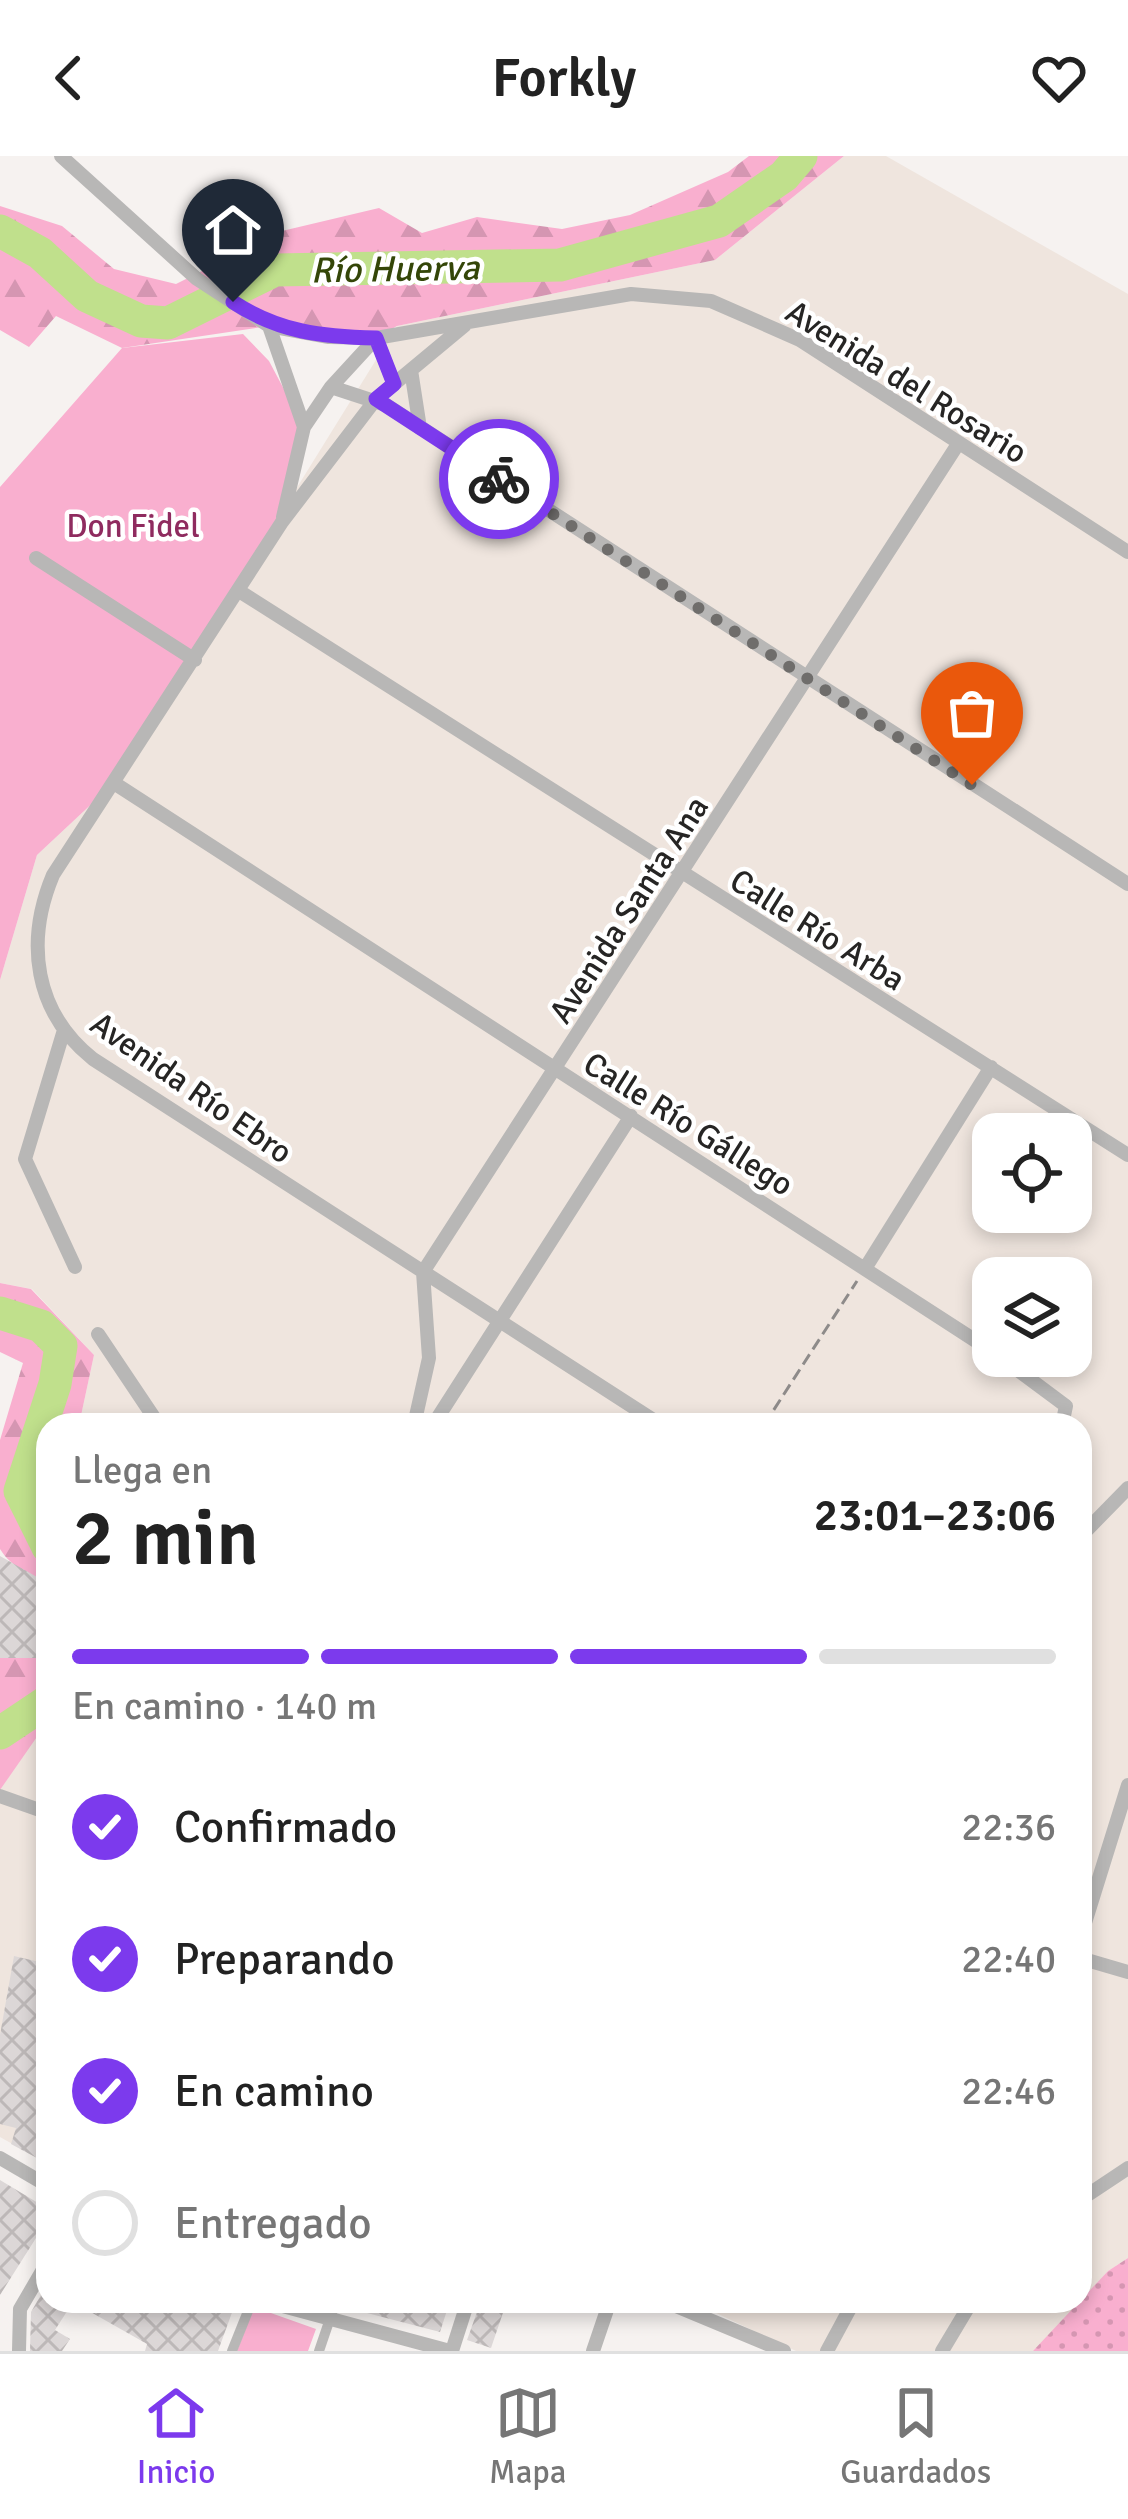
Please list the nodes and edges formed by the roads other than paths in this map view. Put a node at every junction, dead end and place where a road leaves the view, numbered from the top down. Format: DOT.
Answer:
graph roads {
  1 [pos="61,156"];
  2 [pos="465,325"];
  3 [pos="269,326"];
  4 [pos="376,338"];
  5 [pos="411,370"];
  6 [pos="394,384"];
  7 [pos="331,387"];
  8 [pos="376,399"];
  9 [pos="304,427"];
  10 [pos="420,428"];
  11 [pos="958,444"];
  12 [pos="282,522"];
  13 [pos="1128,552"];
  14 [pos="36,559"];
  15 [pos="239,591"];
  16 [pos="195,660"];
  17 [pos="807,680"];
  18 [pos="114,783"];
  19 [pos="683,878"];
  20 [pos="1128,884"];
  21 [pos="64,1030"];
  22 [pos="992,1067"];
  23 [pos="554,1070"];
  24 [pos="631,1116"];
  25 [pos="1128,1155"];
  26 [pos="74,1267"];
  27 [pos="866,1267"];
  28 [pos="423,1272"];
  29 [pos="499,1322"];
  30 [pos="98,1334"];
  31 [pos="972,1338"];
  32 [pos="1027,1377"];
  33 [pos="151,1413"];
  34 [pos="417,1413"];
  35 [pos="441,1413"];
  36 [pos="642,1413"];
  37 [pos="1065,1413"];
  38 [pos="1128,1488"];
  39 [pos="1092,1525"];
  40 [pos="1128,1784"];
  41 [pos="0,1796"];
  42 [pos="36,1809"];
  43 [pos="1092,1900"];
  44 [pos="1092,1962"];
  45 [pos="1128,1972"];
  46 [pos="0,2158"];
  47 [pos="1128,2168"];
  48 [pos="36,2179"];
  49 [pos="1092,2192"];
  50 [pos="36,2282"];
  51 [pos="247,2313"];
  52 [pos="308,2313"];
  53 [pos="332,2313"];
  54 [pos="464,2313"];
  55 [pos="606,2313"];
  56 [pos="704,2313"];
  57 [pos="848,2313"];
  58 [pos="965,2313"];
  59 [pos="330,2319"];
  60 [pos="946,2348"];
  61 [pos="19,2351"];
  62 [pos="232,2351"];
  63 [pos="319,2351"];
  64 [pos="451,2351"];
  65 [pos="593,2351"];
  66 [pos="784,2351"];
  67 [pos="827,2351"];
  1 -- 3 [label="street, Avenida del Rosario"];
  2 -- 4 [label="street, Avenida del Rosario"];
  2 -- 5 [label="street, Avenida Río Ebro"];
  2 -- 11 [label="street, Avenida del Rosario"];
  3 -- 4 [label="street, Avenida del Rosario"];
  3 -- 9 [label="street"];
  4 -- 6 [label="street"];
  4 -- 7 [label="street, Avenida Río Ebro"];
  5 -- 6 [label="street, Avenida Río Ebro"];
  5 -- 10 [label="street"];
  6 -- 8 [label="street, Avenida Río Ebro"];
  7 -- 8 [label="street"];
  7 -- 9 [label="street, Avenida Río Ebro"];
  8 -- 10 [label="street"];
  8 -- 12 [label="street, Avenida Río Ebro"];
  9 -- 12 [label="street, Avenida Río Ebro"];
  10 -- 17 [label="street"];
  11 -- 13 [label="street, Avenida del Rosario"];
  11 -- 17 [label="street, Avenida Santa Ana"];
  12 -- 15 [label="street, Avenida Río Ebro"];
  14 -- 16 [label="street"];
  15 -- 16 [label="street, Avenida Río Ebro"];
  15 -- 19 [label="street, Calle Río Arba"];
  16 -- 18 [label="street, Avenida Río Ebro"];
  17 -- 19 [label="street, Avenida Santa Ana"];
  17 -- 20 [label="street"];
  18 -- 21 [label="street, Avenida Río Ebro"];
  18 -- 23 [label="street, Calle Río Gállego"];
  19 -- 22 [label="street, Calle Río Arba"];
  19 -- 23 [label="street, Avenida Santa Ana"];
  21 -- 26 [label="street"];
  21 -- 28 [label="street, Avenida Río Ebro"];
  22 -- 25 [label="street, Calle Río Arba"];
  22 -- 27 [label="street"];
  23 -- 24 [label="street, Calle Río Gállego"];
  23 -- 28 [label="street, Avenida Santa Ana"];
  24 -- 27 [label="street, Calle Río Gállego"];
  24 -- 29 [label="street"];
  27 -- 31 [label="street, Calle Río Gállego"];
  28 -- 29 [label="street, Avenida Río Ebro"];
  28 -- 34 [label="street"];
  29 -- 35 [label="street"];
  29 -- 36 [label="street, Avenida Río Ebro"];
  30 -- 33 [label="street"];
  32 -- 37 [label="street, Calle Río Gállego"];
  38 -- 39 [label="street"];
  40 -- 43 [label="street"];
  41 -- 42 [label="street"];
  44 -- 45 [label="street"];
  46 -- 48 [label="street"];
  47 -- 49 [label="street"];
  50 -- 61 [label="street"];
  51 -- 62 [label="street"];
  52 -- 59 [label="street"];
  53 -- 59 [label="street"];
  54 -- 64 [label="street"];
  55 -- 65 [label="street"];
  56 -- 66 [label="street"];
  57 -- 67 [label="street"];
  58 -- 60 [label="street"];
  59 -- 63 [label="street"];
  59 -- 64 [label="street"];
}
